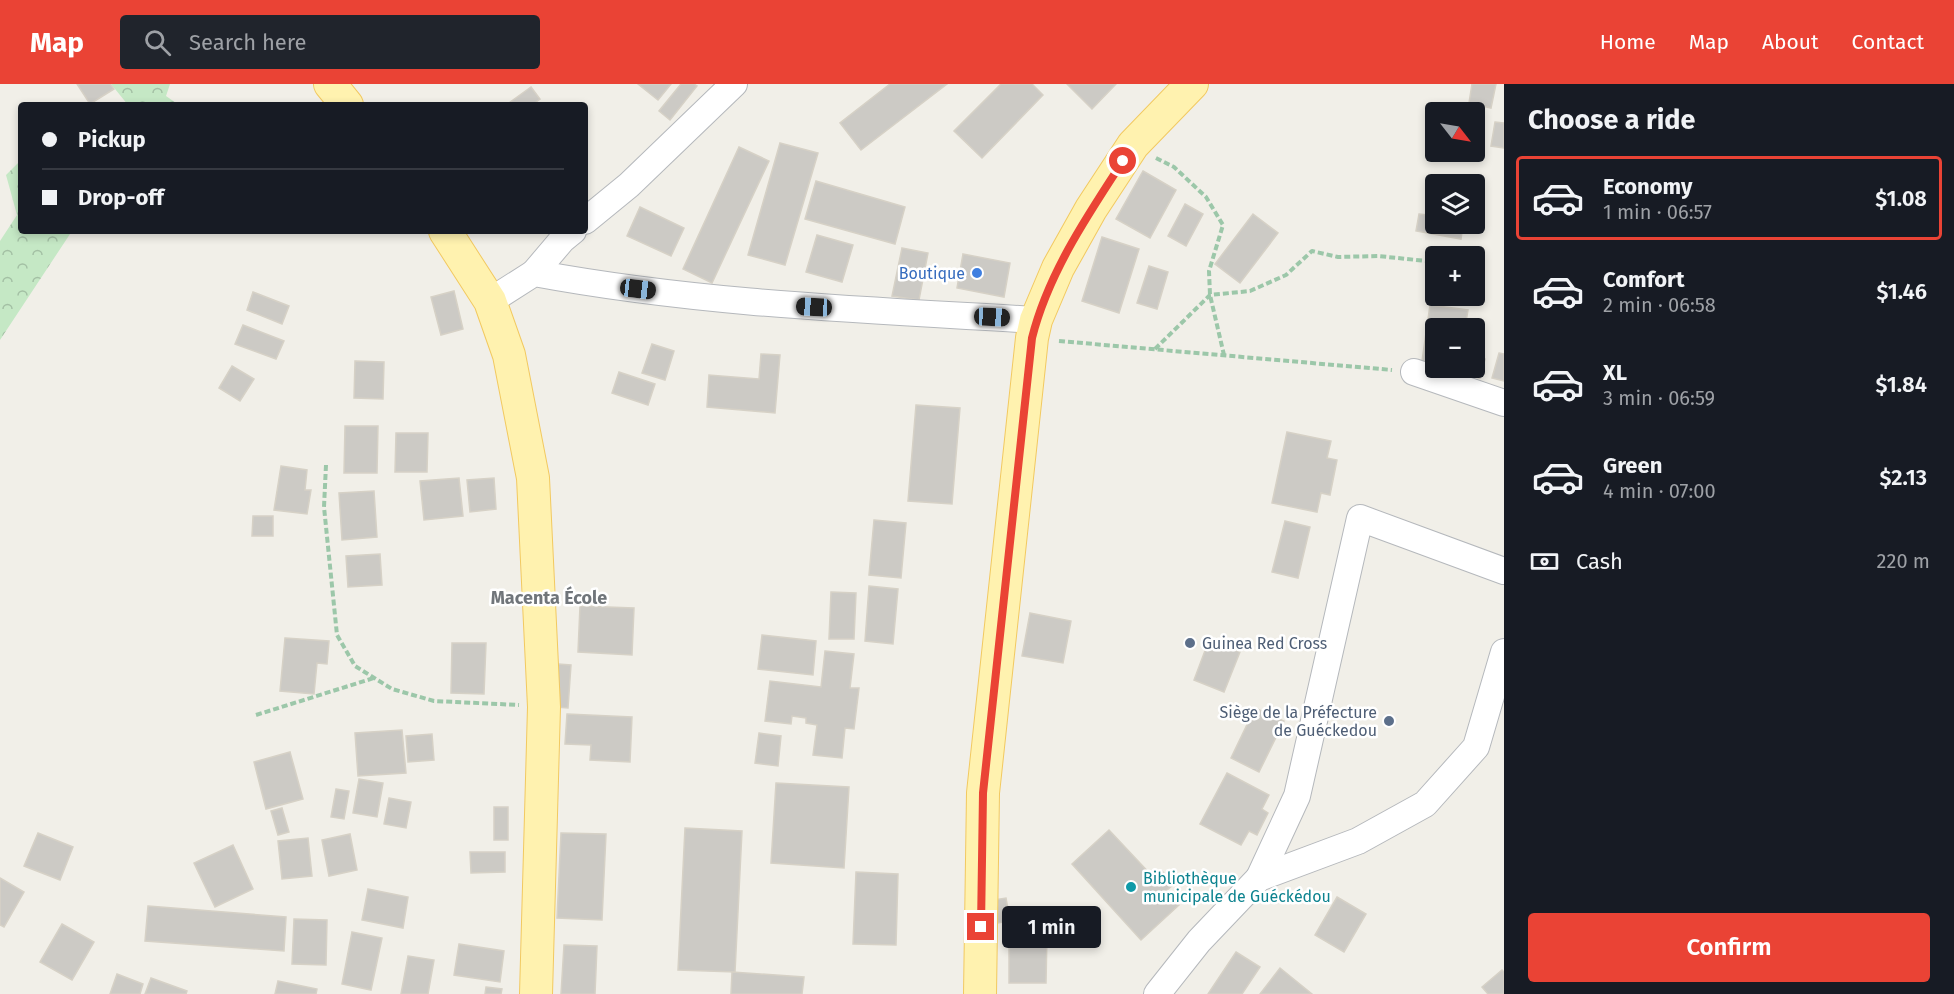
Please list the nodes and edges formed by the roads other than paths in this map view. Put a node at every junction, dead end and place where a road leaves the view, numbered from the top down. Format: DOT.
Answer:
graph roads {
  1 [pos="330,84"];
  2 [pos="734,84"];
  3 [pos="1192,84"];
  4 [pos="345,102"];
  5 [pos="588,219"];
  6 [pos="447,234"];
  7 [pos="569,234"];
  8 [pos="534,273"];
  9 [pos="490,301"];
  10 [pos="1034,329"];
  11 [pos="1414,372"];
  12 [pos="1504,403"];
  13 [pos="1504,571"];
  14 [pos="1504,652"];
  15 [pos="1259,878"];
  16 [pos="536,994"];
  17 [pos="980,994"];
  18 [pos="1156,994"];
  1 -- 4 [label="main road"];
  2 -- 5 [label="street"];
  3 -- 10 [label="main road"];
  6 -- 9 [label="main road"];
  7 -- 8 [label="street"];
  8 -- 9 [label="street"];
  8 -- 10 [label="street"];
  9 -- 16 [label="main road"];
  10 -- 17 [label="main road"];
  11 -- 12 [label="street"];
  13 -- 15 [label="street"];
  14 -- 15 [label="street"];
  15 -- 18 [label="street"];
}
